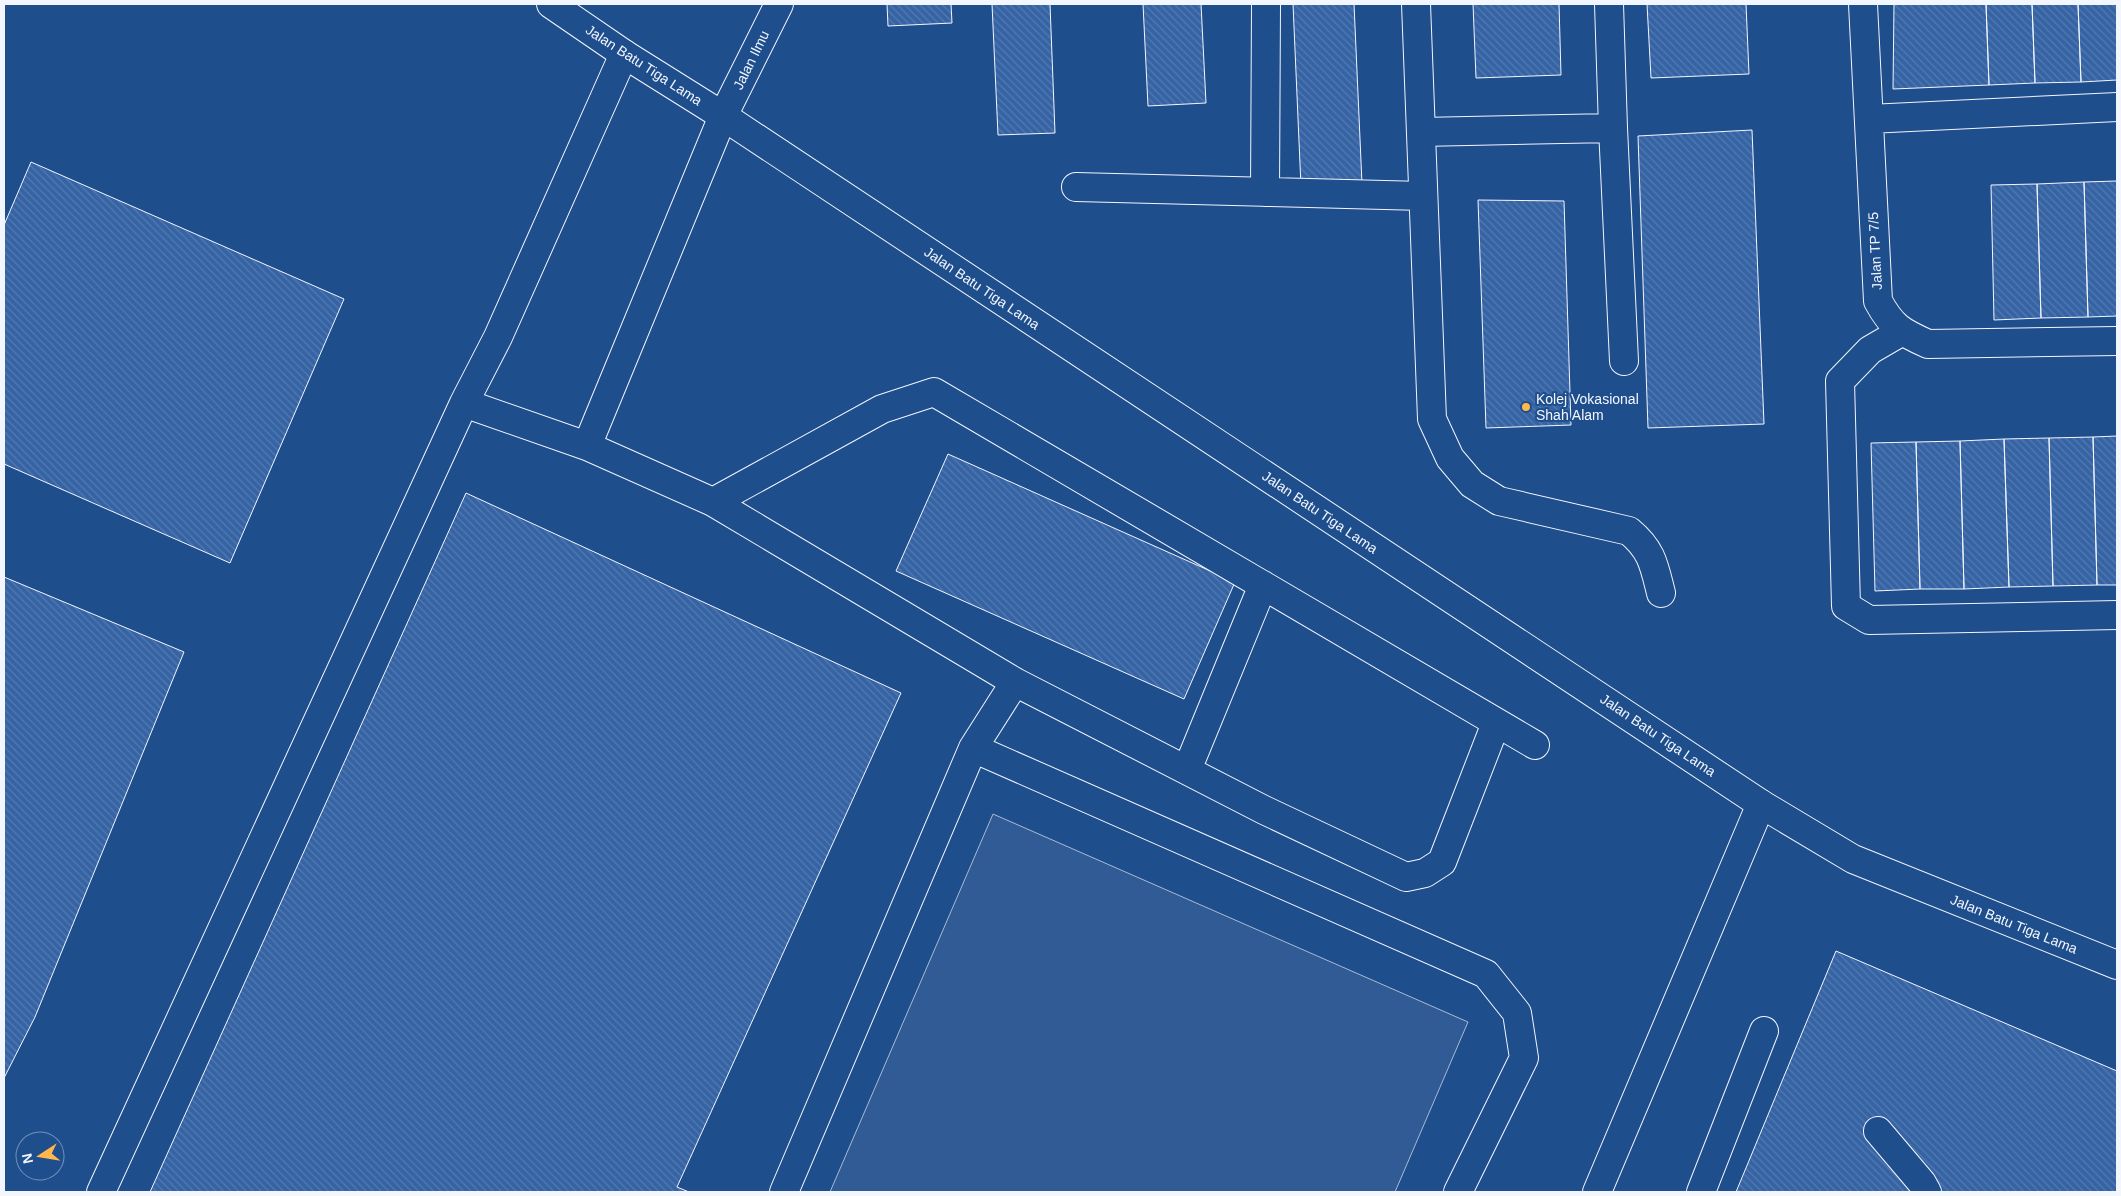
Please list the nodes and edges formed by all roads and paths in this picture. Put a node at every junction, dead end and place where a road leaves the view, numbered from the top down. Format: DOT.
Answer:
graph roads {
  1 [pos="551,4"];
  2 [pos="779,4"];
  3 [pos="1266,4"];
  4 [pos="1416,4"];
  5 [pos="1609,4"];
  6 [pos="1863,4"];
  7 [pos="624,54"];
  8 [pos="2117,107"];
  9 [pos="723,116"];
  10 [pos="1869,119"];
  11 [pos="1613,128"];
  12 [pos="1421,132"];
  13 [pos="1076,187"];
  14 [pos="1265,192"];
  15 [pos="1423,196"];
  16 [pos="1901,332"];
  17 [pos="2117,341"];
  18 [pos="1624,361"];
  19 [pos="464,403"];
  20 [pos="587,446"];
  21 [pos="713,502"];
  22 [pos="1263,585"];
  23 [pos="1661,593"];
  24 [pos="2117,615"];
  25 [pos="1015,682"];
  26 [pos="1496,723"];
  27 [pos="1535,745"];
  28 [pos="973,748"];
  29 [pos="1187,770"];
  30 [pos="1761,804"];
  31 [pos="2117,965"];
  32 [pos="1764,1031"];
  33 [pos="1878,1131"];
  34 [pos="101,1192"];
  35 [pos="784,1192"];
  36 [pos="1458,1192"];
  37 [pos="1597,1192"];
  38 [pos="1701,1192"];
  39 [pos="1927,1192"];
  1 -- 7 [label="main road, Jalan Batu Tiga Lama"];
  2 -- 9 [label="main road, Jalan Ilmu"];
  3 -- 14 [label="main road"];
  4 -- 12 [label="main road"];
  5 -- 11 [label="main road"];
  6 -- 10 [label="main road, Jalan TP 7/5"];
  7 -- 9 [label="main road, Jalan Batu Tiga Lama"];
  7 -- 19 [label="main road"];
  8 -- 10 [label="main road"];
  9 -- 20 [label="main road, Jalan Ilmu"];
  9 -- 30 [label="main road, Jalan Batu Tiga Lama"];
  10 -- 16 [label="main road, Jalan TP 7/5"];
  11 -- 12 [label="main road"];
  11 -- 18 [label="main road"];
  12 -- 15 [label="main road"];
  13 -- 14 [label="main road"];
  14 -- 15 [label="main road"];
  15 -- 23 [label="main road"];
  16 -- 17 [label="main road, Jalan TP 7/5"];
  16 -- 24 [label="main road"];
  19 -- 20 [label="main road"];
  19 -- 34 [label="main road"];
  20 -- 21 [label="main road"];
  21 -- 22 [label="main road"];
  21 -- 25 [label="main road"];
  22 -- 26 [label="main road"];
  22 -- 29 [label="main road"];
  25 -- 28 [label="main road"];
  25 -- 29 [label="main road"];
  26 -- 27 [label="main road"];
  26 -- 29 [label="main road"];
  28 -- 35 [label="main road"];
  28 -- 36 [label="main road"];
  30 -- 31 [label="main road, Jalan Batu Tiga Lama"];
  30 -- 37 [label="main road"];
  32 -- 38 [label="main road"];
  33 -- 39 [label="main road"];
}
